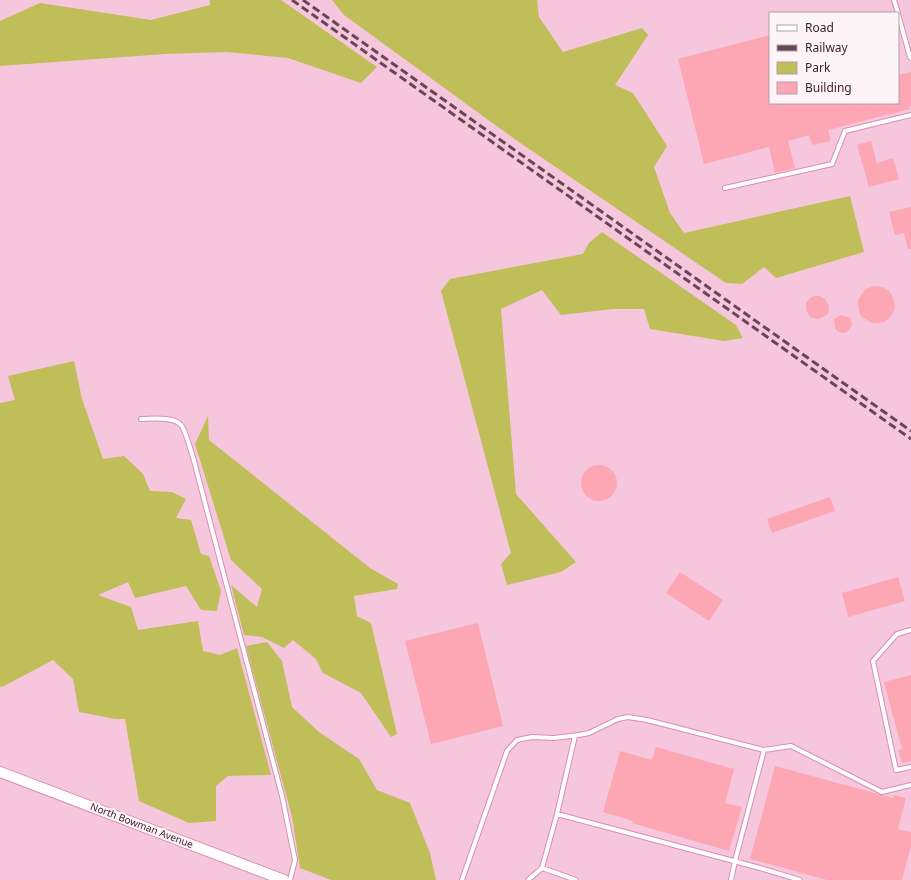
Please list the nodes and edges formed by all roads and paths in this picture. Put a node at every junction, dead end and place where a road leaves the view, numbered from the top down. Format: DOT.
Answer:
graph roads {
  1 [pos="894,0"];
  2 [pos="898,12"];
  3 [pos="899,17"];
  4 [pos="911,58"];
  5 [pos="911,115"];
  6 [pos="725,188"];
  7 [pos="141,419"];
  8 [pos="911,630"];
  9 [pos="575,736"];
  10 [pos="764,750"];
  11 [pos="911,767"];
  12 [pos="0,772"];
  13 [pos="911,785"];
  14 [pos="557,814"];
  15 [pos="735,861"];
  16 [pos="542,868"];
  17 [pos="284,880"];
  18 [pos="290,880"];
  19 [pos="462,880"];
  20 [pos="528,880"];
  21 [pos="576,880"];
  22 [pos="731,880"];
  23 [pos="800,880"];
  1 -- 2 [label="lane"];
  3 -- 4 [label="lane"];
  5 -- 6 [label="lane"];
  7 -- 18 [label="lane"];
  8 -- 11 [label="lane"];
  9 -- 10 [label="lane"];
  9 -- 14 [label="lane"];
  9 -- 19 [label="lane"];
  10 -- 13 [label="lane"];
  10 -- 15 [label="lane"];
  12 -- 17 [label="street, North Bowman Avenue"];
  14 -- 15 [label="lane"];
  14 -- 16 [label="lane"];
  15 -- 22 [label="lane"];
  15 -- 23 [label="lane"];
  16 -- 20 [label="lane"];
  16 -- 21 [label="lane"];
}
